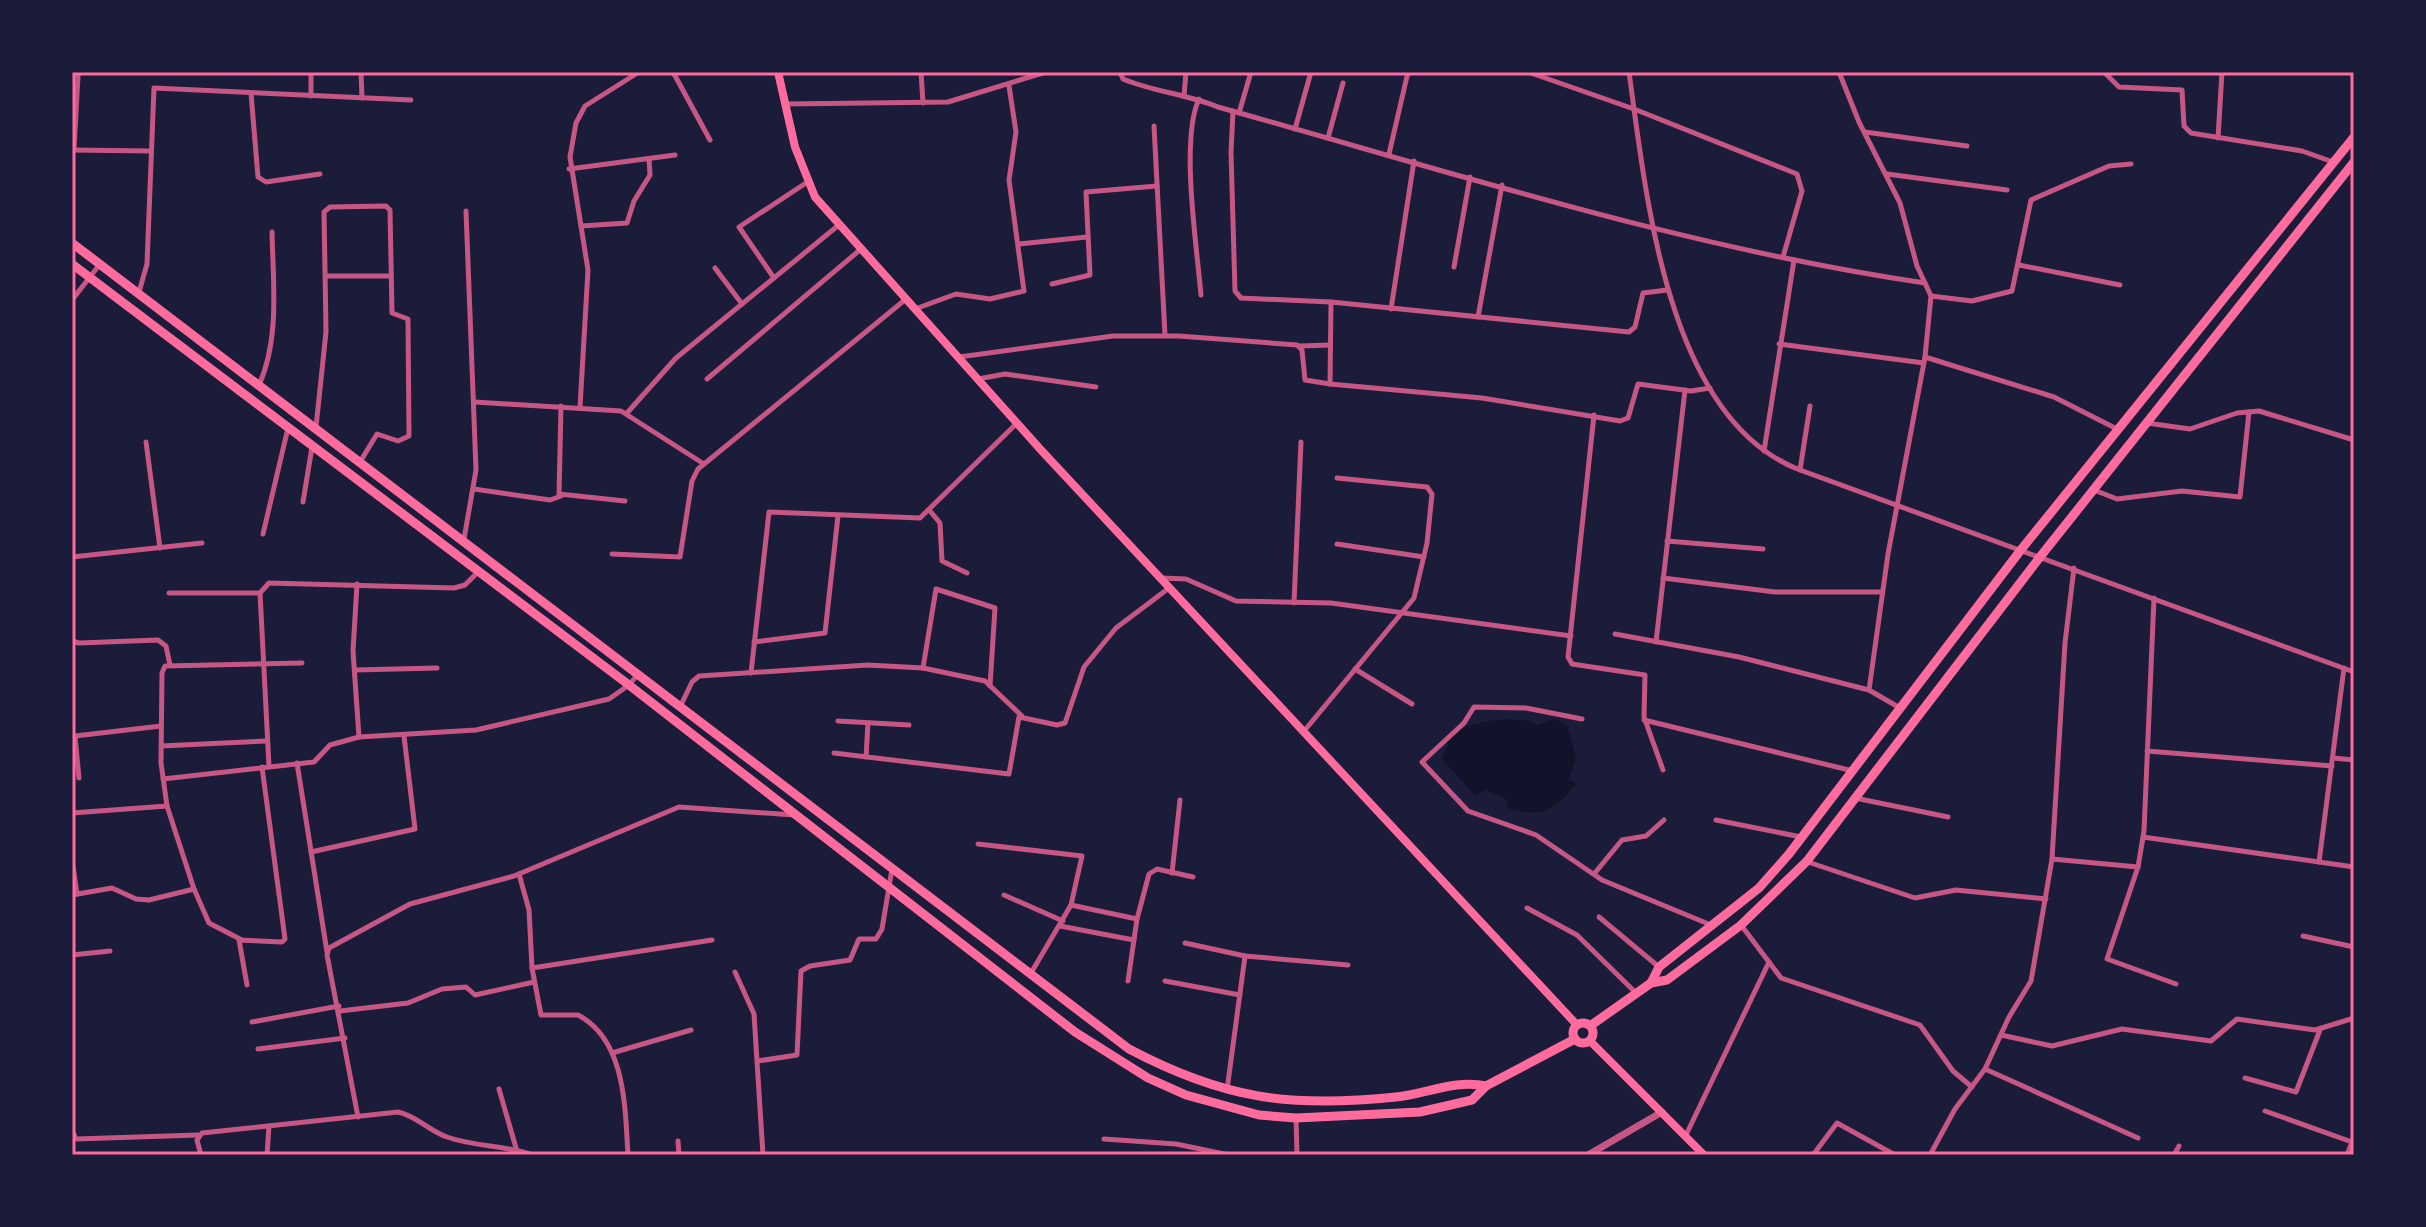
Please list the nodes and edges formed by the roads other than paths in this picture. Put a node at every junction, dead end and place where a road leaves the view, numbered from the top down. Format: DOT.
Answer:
graph roads {
  1 [pos="311,72"];
  2 [pos="361,72"];
  3 [pos="639,72"];
  4 [pos="673,72"];
  5 [pos="778,72"];
  6 [pos="921,72"];
  7 [pos="1046,72"];
  8 [pos="1120,72"];
  9 [pos="1186,72"];
  10 [pos="1251,72"];
  11 [pos="1311,72"];
  12 [pos="1408,72"];
  13 [pos="1528,72"];
  14 [pos="1629,72"];
  15 [pos="1839,72"];
  16 [pos="2104,72"];
  17 [pos="2222,72"];
  18 [pos="78,76"];
  19 [pos="1343,83"];
  20 [pos="1009,86"];
  21 [pos="251,93"];
  22 [pos="311,96"];
  23 [pos="1184,96"];
  24 [pos="362,98"];
  25 [pos="1199,99"];
  26 [pos="411,100"];
  27 [pos="923,103"];
  28 [pos="785,104"];
  29 [pos="1634,109"];
  30 [pos="1236,112"];
  31 [pos="1154,126"];
  32 [pos="1295,129"];
  33 [pos="1864,132"];
  34 [pos="2354,137"];
  35 [pos="1328,138"];
  36 [pos="2218,138"];
  37 [pos="710,140"];
  38 [pos="1967,146"];
  39 [pos="73,150"];
  40 [pos="150,151"];
  41 [pos="1389,154"];
  42 [pos="675,155"];
  43 [pos="649,159"];
  44 [pos="1414,161"];
  45 [pos="2333,162"];
  46 [pos="2131,164"];
  47 [pos="2352,167"];
  48 [pos="569,169"];
  49 [pos="320,174"];
  50 [pos="1886,174"];
  51 [pos="1470,177"];
  52 [pos="809,181"];
  53 [pos="1502,185"];
  54 [pos="1157,186"];
  55 [pos="2007,190"];
  56 [pos="466,211"];
  57 [pos="840,224"];
  58 [pos="581,226"];
  59 [pos="1653,228"];
  60 [pos="272,232"];
  61 [pos="1087,237"];
  62 [pos="72,243"];
  63 [pos="1019,244"];
  64 [pos="861,249"];
  65 [pos="1783,257"];
  66 [pos="1794,260"];
  67 [pos="72,264"];
  68 [pos="100,264"];
  69 [pos="2019,265"];
  70 [pos="1454,267"];
  71 [pos="715,268"];
  72 [pos="326,276"];
  73 [pos="391,276"];
  74 [pos="774,278"];
  75 [pos="91,279"];
  76 [pos="1925,283"];
  77 [pos="1052,284"];
  78 [pos="2120,285"];
  79 [pos="1667,290"];
  80 [pos="139,293"];
  81 [pos="1201,295"];
  82 [pos="1931,296"];
  83 [pos="906,299"];
  84 [pos="72,300"];
  85 [pos="1331,302"];
  86 [pos="742,304"];
  87 [pos="915,309"];
  88 [pos="1391,309"];
  89 [pos="1478,317"];
  90 [pos="1165,335"];
  91 [pos="1779,344"];
  92 [pos="1330,345"];
  93 [pos="1299,346"];
  94 [pos="958,357"];
  95 [pos="1924,360"];
  96 [pos="707,379"];
  97 [pos="977,379"];
  98 [pos="1330,384"];
  99 [pos="259,385"];
  100 [pos="1096,387"];
  101 [pos="1710,388"];
  102 [pos="1685,390"];
  103 [pos="475,402"];
  104 [pos="561,406"];
  105 [pos="1810,406"];
  106 [pos="580,407"];
  107 [pos="2249,412"];
  108 [pos="627,413"];
  109 [pos="1594,415"];
  110 [pos="2146,422"];
  111 [pos="1017,423"];
  112 [pos="288,428"];
  113 [pos="316,428"];
  114 [pos="2117,429"];
  115 [pos="2354,440"];
  116 [pos="146,442"];
  117 [pos="1301,442"];
  118 [pos="312,447"];
  119 [pos="1764,451"];
  120 [pos="360,462"];
  121 [pos="704,464"];
  122 [pos="1800,470"];
  123 [pos="1337,478"];
  124 [pos="474,489"];
  125 [pos="2094,490"];
  126 [pos="561,496"];
  127 [pos="625,501"];
  128 [pos="303,502"];
  129 [pos="1896,504"];
  130 [pos="930,511"];
  131 [pos="838,516"];
  132 [pos="263,534"];
  133 [pos="464,539"];
  134 [pos="1667,541"];
  135 [pos="202,543"];
  136 [pos="1337,544"];
  137 [pos="160,548"];
  138 [pos="1763,549"];
  139 [pos="2020,551"];
  140 [pos="612,554"];
  141 [pos="72,557"];
  142 [pos="1424,557"];
  143 [pos="2040,557"];
  144 [pos="2074,568"];
  145 [pos="478,572"];
  146 [pos="967,573"];
  147 [pos="1161,578"];
  148 [pos="1663,578"];
  149 [pos="517,579"];
  150 [pos="357,584"];
  151 [pos="1170,587"];
  152 [pos="1882,592"];
  153 [pos="169,593"];
  154 [pos="260,593"];
  155 [pos="508,594"];
  156 [pos="2154,598"];
  157 [pos="1294,603"];
  158 [pos="1403,611"];
  159 [pos="1615,634"];
  160 [pos="1571,636"];
  161 [pos="72,641"];
  162 [pos="754,642"];
  163 [pos="1656,642"];
  164 [pos="1936,661"];
  165 [pos="302,663"];
  166 [pos="262,664"];
  167 [pos="170,665"];
  168 [pos="437,668"];
  169 [pos="923,668"];
  170 [pos="2344,668"];
  171 [pos="1355,669"];
  172 [pos="355,670"];
  173 [pos="2354,672"];
  174 [pos="639,673"];
  175 [pos="751,673"];
  176 [pos="1951,673"];
  177 [pos="629,685"];
  178 [pos="990,686"];
  179 [pos="1869,690"];
  180 [pos="1412,704"];
  181 [pos="681,705"];
  182 [pos="1900,708"];
  183 [pos="1022,716"];
  184 [pos="1582,719"];
  185 [pos="1644,720"];
  186 [pos="838,721"];
  187 [pos="868,723"];
  188 [pos="909,725"];
  189 [pos="161,726"];
  190 [pos="1305,730"];
  191 [pos="404,736"];
  192 [pos="359,737"];
  193 [pos="267,741"];
  194 [pos="161,746"];
  195 [pos="2147,751"];
  196 [pos="834,753"];
  197 [pos="866,757"];
  198 [pos="2333,758"];
  199 [pos="2354,760"];
  200 [pos="297,763"];
  201 [pos="2332,766"];
  202 [pos="266,767"];
  203 [pos="1663,770"];
  204 [pos="1854,771"];
  205 [pos="79,778"];
  206 [pos="163,779"];
  207 [pos="1855,798"];
  208 [pos="1180,800"];
  209 [pos="167,806"];
  210 [pos="72,813"];
  211 [pos="796,815"];
  212 [pos="1948,817"];
  213 [pos="1664,820"];
  214 [pos="1716,820"];
  215 [pos="2143,837"];
  216 [pos="1802,838"];
  217 [pos="978,844"];
  218 [pos="311,852"];
  219 [pos="72,859"];
  220 [pos="2052,859"];
  221 [pos="1807,861"];
  222 [pos="2319,862"];
  223 [pos="2138,867"];
  224 [pos="2354,867"];
  225 [pos="892,868"];
  226 [pos="1172,873"];
  227 [pos="519,874"];
  228 [pos="1594,874"];
  229 [pos="1193,877"];
  230 [pos="889,888"];
  231 [pos="194,889"];
  232 [pos="75,895"];
  233 [pos="1004,895"];
  234 [pos="2046,899"];
  235 [pos="1071,905"];
  236 [pos="1527,908"];
  237 [pos="1599,917"];
  238 [pos="1137,919"];
  239 [pos="1062,924"];
  240 [pos="1711,925"];
  241 [pos="1741,925"];
  242 [pos="2303,936"];
  243 [pos="241,939"];
  244 [pos="712,940"];
  245 [pos="1134,940"];
  246 [pos="1185,943"];
  247 [pos="2354,947"];
  248 [pos="110,951"];
  249 [pos="72,955"];
  250 [pos="327,955"];
  251 [pos="1245,956"];
  252 [pos="1769,961"];
  253 [pos="1348,965"];
  254 [pos="1659,967"];
  255 [pos="532,968"];
  256 [pos="735,972"];
  257 [pos="1030,974"];
  258 [pos="1128,981"];
  259 [pos="1165,981"];
  260 [pos="534,982"];
  261 [pos="1651,983"];
  262 [pos="2176,984"];
  263 [pos="247,985"];
  264 [pos="1637,993"];
  265 [pos="1240,995"];
  266 [pos="339,1009"];
  267 [pos="2354,1018"];
  268 [pos="252,1022"];
  269 [pos="1577,1025"];
  270 [pos="1590,1026"];
  271 [pos="691,1030"];
  272 [pos="2320,1030"];
  273 [pos="2001,1035"];
  274 [pos="345,1038"];
  275 [pos="1575,1039"];
  276 [pos="1590,1041"];
  277 [pos="258,1049"];
  278 [pos="612,1053"];
  279 [pos="758,1061"];
  280 [pos="1161,1065"];
  281 [pos="1985,1069"];
  282 [pos="2245,1078"];
  283 [pos="1155,1081"];
  284 [pos="1486,1086"];
  285 [pos="1972,1087"];
  286 [pos="499,1089"];
  287 [pos="1227,1090"];
  288 [pos="2265,1111"];
  289 [pos="1662,1112"];
  290 [pos="358,1117"];
  291 [pos="1296,1118"];
  292 [pos="269,1126"];
  293 [pos="72,1130"];
  294 [pos="198,1135"];
  295 [pos="1686,1135"];
  296 [pos="2138,1138"];
  297 [pos="1104,1139"];
  298 [pos="2353,1140"];
  299 [pos="678,1141"];
  300 [pos="2179,1146"];
  301 [pos="516,1148"];
  302 [pos="201,1155"];
  303 [pos="267,1155"];
  304 [pos="533,1155"];
  305 [pos="628,1155"];
  306 [pos="679,1155"];
  307 [pos="763,1155"];
  308 [pos="1229,1155"];
  309 [pos="1297,1155"];
  310 [pos="1588,1155"];
  311 [pos="1704,1155"];
  312 [pos="1813,1155"];
  313 [pos="1895,1155"];
  314 [pos="1930,1155"];
  315 [pos="2174,1155"];
  316 [pos="2347,1155"];
  1 -- 22 [label="street"];
  2 -- 24 [label="street"];
  3 -- 48 [label="street"];
  4 -- 37 [label="street"];
  5 -- 28 [label="main road"];
  6 -- 27 [label="street"];
  7 -- 20 [label="street"];
  8 -- 23 [label="street"];
  9 -- 23 [label="street"];
  10 -- 30 [label="street"];
  11 -- 32 [label="street"];
  12 -- 41 [label="street"];
  13 -- 29 [label="street"];
  14 -- 29 [label="street"];
  15 -- 33 [label="street"];
  16 -- 36 [label="street"];
  17 -- 36 [label="street"];
  18 -- 39 [label="street"];
  19 -- 35 [label="street"];
  20 -- 27 [label="street"];
  20 -- 63 [label="street"];
  21 -- 22 [label="street"];
  21 -- 40 [label="street"];
  21 -- 49 [label="street"];
  22 -- 24 [label="street"];
  23 -- 25 [label="street"];
  24 -- 26 [label="street"];
  25 -- 30 [label="street"];
  25 -- 81 [label="street"];
  27 -- 28 [label="street"];
  28 -- 52 [label="main road"];
  29 -- 59 [label="street"];
  29 -- 65 [label="street"];
  30 -- 32 [label="street"];
  30 -- 85 [label="street"];
  31 -- 54 [label="street"];
  32 -- 35 [label="street"];
  33 -- 38 [label="street"];
  33 -- 50 [label="street"];
  34 -- 45 [label="highway"];
  35 -- 41 [label="street"];
  36 -- 45 [label="street"];
  39 -- 40 [label="street"];
  40 -- 80 [label="street"];
  41 -- 44 [label="street"];
  42 -- 43 [label="street"];
  43 -- 48 [label="street"];
  43 -- 58 [label="street"];
  44 -- 51 [label="street"];
  44 -- 88 [label="street"];
  45 -- 114 [label="highway"];
  46 -- 69 [label="street"];
  47 -- 110 [label="highway"];
  48 -- 58 [label="street"];
  50 -- 55 [label="street"];
  50 -- 76 [label="street"];
  51 -- 53 [label="street"];
  51 -- 70 [label="street"];
  52 -- 57 [label="main road"];
  52 -- 74 [label="street"];
  53 -- 59 [label="street"];
  53 -- 89 [label="street"];
  54 -- 61 [label="street"];
  54 -- 90 [label="street"];
  56 -- 103 [label="street"];
  57 -- 64 [label="main road"];
  57 -- 74 [label="street"];
  58 -- 106 [label="street"];
  59 -- 65 [label="street"];
  59 -- 79 [label="street"];
  60 -- 99 [label="street"];
  61 -- 63 [label="street"];
  61 -- 77 [label="street"];
  62 -- 68 [label="highway"];
  63 -- 87 [label="street"];
  64 -- 83 [label="main road"];
  64 -- 96 [label="street"];
  65 -- 66 [label="street"];
  66 -- 76 [label="street"];
  66 -- 91 [label="street"];
  67 -- 75 [label="highway"];
  68 -- 75 [label="street"];
  68 -- 80 [label="highway"];
  69 -- 78 [label="street"];
  69 -- 82 [label="street"];
  71 -- 86 [label="street"];
  72 -- 73 [label="street"];
  72 -- 73 [label="street"];
  72 -- 113 [label="street"];
  73 -- 120 [label="street"];
  74 -- 86 [label="street"];
  75 -- 84 [label="street"];
  75 -- 112 [label="highway"];
  76 -- 82 [label="street"];
  79 -- 89 [label="street"];
  79 -- 101 [label="street"];
  80 -- 99 [label="highway"];
  82 -- 95 [label="street"];
  83 -- 87 [label="main road"];
  83 -- 121 [label="street"];
  85 -- 88 [label="street"];
  85 -- 92 [label="street"];
  86 -- 108 [label="street"];
  87 -- 94 [label="main road"];
  88 -- 89 [label="street"];
  90 -- 93 [label="street"];
  90 -- 94 [label="street"];
  91 -- 95 [label="street"];
  91 -- 119 [label="street"];
  92 -- 93 [label="street"];
  92 -- 98 [label="street"];
  93 -- 98 [label="street"];
  94 -- 97 [label="main road"];
  95 -- 114 [label="street"];
  95 -- 129 [label="street"];
  97 -- 100 [label="street"];
  97 -- 111 [label="main road"];
  98 -- 109 [label="street"];
  99 -- 113 [label="highway"];
  101 -- 102 [label="street"];
  101 -- 119 [label="street"];
  102 -- 109 [label="street"];
  102 -- 134 [label="street"];
  103 -- 104 [label="street"];
  103 -- 124 [label="street"];
  104 -- 106 [label="street"];
  104 -- 126 [label="street"];
  105 -- 122 [label="street"];
  106 -- 108 [label="street"];
  107 -- 110 [label="street"];
  107 -- 115 [label="street"];
  107 -- 125 [label="street"];
  108 -- 121 [label="street"];
  109 -- 160 [label="street"];
  110 -- 125 [label="highway"];
  111 -- 130 [label="street"];
  111 -- 147 [label="main road"];
  112 -- 118 [label="highway"];
  112 -- 132 [label="street"];
  113 -- 120 [label="highway"];
  114 -- 139 [label="highway"];
  116 -- 137 [label="street"];
  117 -- 157 [label="street"];
  118 -- 128 [label="street"];
  118 -- 145 [label="highway"];
  119 -- 122 [label="street"];
  120 -- 133 [label="highway"];
  121 -- 140 [label="street"];
  122 -- 129 [label="street"];
  123 -- 142 [label="street"];
  124 -- 126 [label="street"];
  124 -- 133 [label="street"];
  125 -- 143 [label="highway"];
  126 -- 127 [label="street"];
  129 -- 139 [label="street"];
  129 -- 152 [label="street"];
  130 -- 131 [label="street"];
  130 -- 146 [label="street"];
  131 -- 162 [label="street"];
  131 -- 162 [label="street"];
  133 -- 149 [label="highway"];
  134 -- 138 [label="street"];
  134 -- 148 [label="street"];
  135 -- 137 [label="street"];
  136 -- 142 [label="street"];
  137 -- 141 [label="street"];
  139 -- 143 [label="street"];
  139 -- 164 [label="highway"];
  142 -- 158 [label="street"];
  143 -- 144 [label="street"];
  143 -- 176 [label="highway"];
  144 -- 156 [label="street"];
  144 -- 220 [label="street"];
  145 -- 150 [label="street"];
  145 -- 155 [label="highway"];
  147 -- 151 [label="main road"];
  147 -- 157 [label="street"];
  148 -- 152 [label="street"];
  148 -- 163 [label="street"];
  149 -- 155 [label="highway"];
  149 -- 174 [label="highway"];
  150 -- 154 [label="street"];
  150 -- 172 [label="street"];
  151 -- 183 [label="street"];
  151 -- 190 [label="main road"];
  152 -- 179 [label="street"];
  153 -- 154 [label="street"];
  154 -- 166 [label="street"];
  155 -- 177 [label="highway"];
  156 -- 170 [label="street"];
  156 -- 195 [label="street"];
  157 -- 158 [label="street"];
  158 -- 160 [label="street"];
  158 -- 171 [label="street"];
  159 -- 163 [label="street"];
  160 -- 185 [label="street"];
  161 -- 167 [label="street"];
  162 -- 175 [label="street"];
  163 -- 179 [label="street"];
  164 -- 176 [label="highway"];
  164 -- 182 [label="highway"];
  165 -- 166 [label="street"];
  166 -- 167 [label="street"];
  166 -- 193 [label="street"];
  167 -- 189 [label="street"];
  168 -- 172 [label="street"];
  169 -- 175 [label="street"];
  169 -- 178 [label="street"];
  169 -- 178 [label="street"];
  170 -- 173 [label="street"];
  170 -- 198 [label="street"];
  171 -- 180 [label="street"];
  171 -- 190 [label="street"];
  172 -- 192 [label="street"];
  174 -- 177 [label="street"];
  174 -- 181 [label="highway"];
  175 -- 181 [label="street"];
  176 -- 207 [label="highway"];
  177 -- 191 [label="street"];
  177 -- 211 [label="highway"];
  178 -- 183 [label="street"];
  179 -- 182 [label="street"];
  181 -- 225 [label="highway"];
  182 -- 204 [label="highway"];
  183 -- 197 [label="street"];
  184 -- 228 [label="street"];
  185 -- 203 [label="street"];
  185 -- 204 [label="street"];
  186 -- 187 [label="street"];
  187 -- 188 [label="street"];
  187 -- 197 [label="street"];
  189 -- 194 [label="street"];
  189 -- 205 [label="street"];
  190 -- 269 [label="main road"];
  191 -- 192 [label="street"];
  191 -- 218 [label="street"];
  192 -- 200 [label="street"];
  193 -- 194 [label="street"];
  193 -- 202 [label="street"];
  194 -- 206 [label="street"];
  195 -- 201 [label="street"];
  195 -- 215 [label="street"];
  196 -- 197 [label="street"];
  198 -- 199 [label="street"];
  198 -- 201 [label="street"];
  200 -- 202 [label="street"];
  200 -- 218 [label="street"];
  201 -- 222 [label="street"];
  202 -- 206 [label="street"];
  202 -- 243 [label="street"];
  204 -- 216 [label="highway"];
  206 -- 209 [label="street"];
  207 -- 212 [label="street"];
  207 -- 221 [label="highway"];
  208 -- 226 [label="street"];
  209 -- 210 [label="street"];
  209 -- 231 [label="street"];
  211 -- 227 [label="street"];
  211 -- 230 [label="highway"];
  213 -- 228 [label="street"];
  214 -- 216 [label="street"];
  215 -- 222 [label="street"];
  215 -- 223 [label="street"];
  216 -- 240 [label="highway"];
  217 -- 235 [label="street"];
  218 -- 250 [label="street"];
  219 -- 232 [label="street"];
  220 -- 223 [label="street"];
  220 -- 234 [label="street"];
  221 -- 234 [label="street"];
  221 -- 241 [label="highway"];
  222 -- 224 [label="street"];
  223 -- 262 [label="street"];
  225 -- 230 [label="street"];
  225 -- 257 [label="highway"];
  226 -- 229 [label="street"];
  226 -- 238 [label="street"];
  227 -- 250 [label="street"];
  227 -- 255 [label="street"];
  228 -- 240 [label="street"];
  230 -- 279 [label="street"];
  230 -- 283 [label="highway"];
  231 -- 232 [label="street"];
  231 -- 243 [label="street"];
  233 -- 239 [label="street"];
  234 -- 273 [label="street"];
  235 -- 238 [label="street"];
  235 -- 239 [label="street"];
  236 -- 264 [label="street"];
  237 -- 254 [label="street"];
  238 -- 245 [label="street"];
  239 -- 245 [label="street"];
  239 -- 257 [label="street"];
  240 -- 254 [label="highway"];
  241 -- 252 [label="street"];
  241 -- 261 [label="highway"];
  242 -- 247 [label="street"];
  243 -- 263 [label="street"];
  244 -- 255 [label="street"];
  245 -- 258 [label="street"];
  246 -- 251 [label="street"];
  248 -- 249 [label="street"];
  250 -- 266 [label="street"];
  251 -- 253 [label="street"];
  251 -- 265 [label="street"];
  252 -- 285 [label="street"];
  252 -- 295 [label="street"];
  254 -- 261 [label="highway"];
  255 -- 260 [label="street"];
  256 -- 279 [label="street"];
  257 -- 280 [label="highway"];
  259 -- 265 [label="street"];
  260 -- 266 [label="street"];
  260 -- 278 [label="street"];
  261 -- 264 [label="highway"];
  264 -- 270 [label="highway"];
  265 -- 287 [label="street"];
  266 -- 268 [label="street"];
  266 -- 274 [label="street"];
  267 -- 272 [label="street"];
  269 -- 270 [label="highway"];
  269 -- 275 [label="highway"];
  270 -- 276 [label="highway"];
  271 -- 278 [label="street"];
  272 -- 273 [label="street"];
  272 -- 282 [label="street"];
  273 -- 281 [label="street"];
  274 -- 277 [label="street"];
  274 -- 290 [label="street"];
  275 -- 276 [label="highway"];
  275 -- 284 [label="highway"];
  276 -- 289 [label="main road"];
  278 -- 305 [label="street"];
  279 -- 307 [label="street"];
  280 -- 283 [label="highway"];
  280 -- 287 [label="highway"];
  281 -- 285 [label="street"];
  281 -- 296 [label="street"];
  283 -- 291 [label="highway"];
  284 -- 287 [label="highway"];
  284 -- 291 [label="highway"];
  285 -- 314 [label="street"];
  286 -- 301 [label="street"];
  288 -- 298 [label="street"];
  289 -- 295 [label="main road"];
  289 -- 310 [label="street"];
  290 -- 292 [label="street"];
  290 -- 301 [label="street"];
  291 -- 309 [label="street"];
  292 -- 294 [label="street"];
  292 -- 303 [label="street"];
  293 -- 294 [label="street"];
  294 -- 302 [label="street"];
  295 -- 311 [label="main road"];
  297 -- 308 [label="street"];
  298 -- 316 [label="street"];
  299 -- 306 [label="street"];
  300 -- 315 [label="street"];
  301 -- 304 [label="street"];
  312 -- 313 [label="street"];
}
